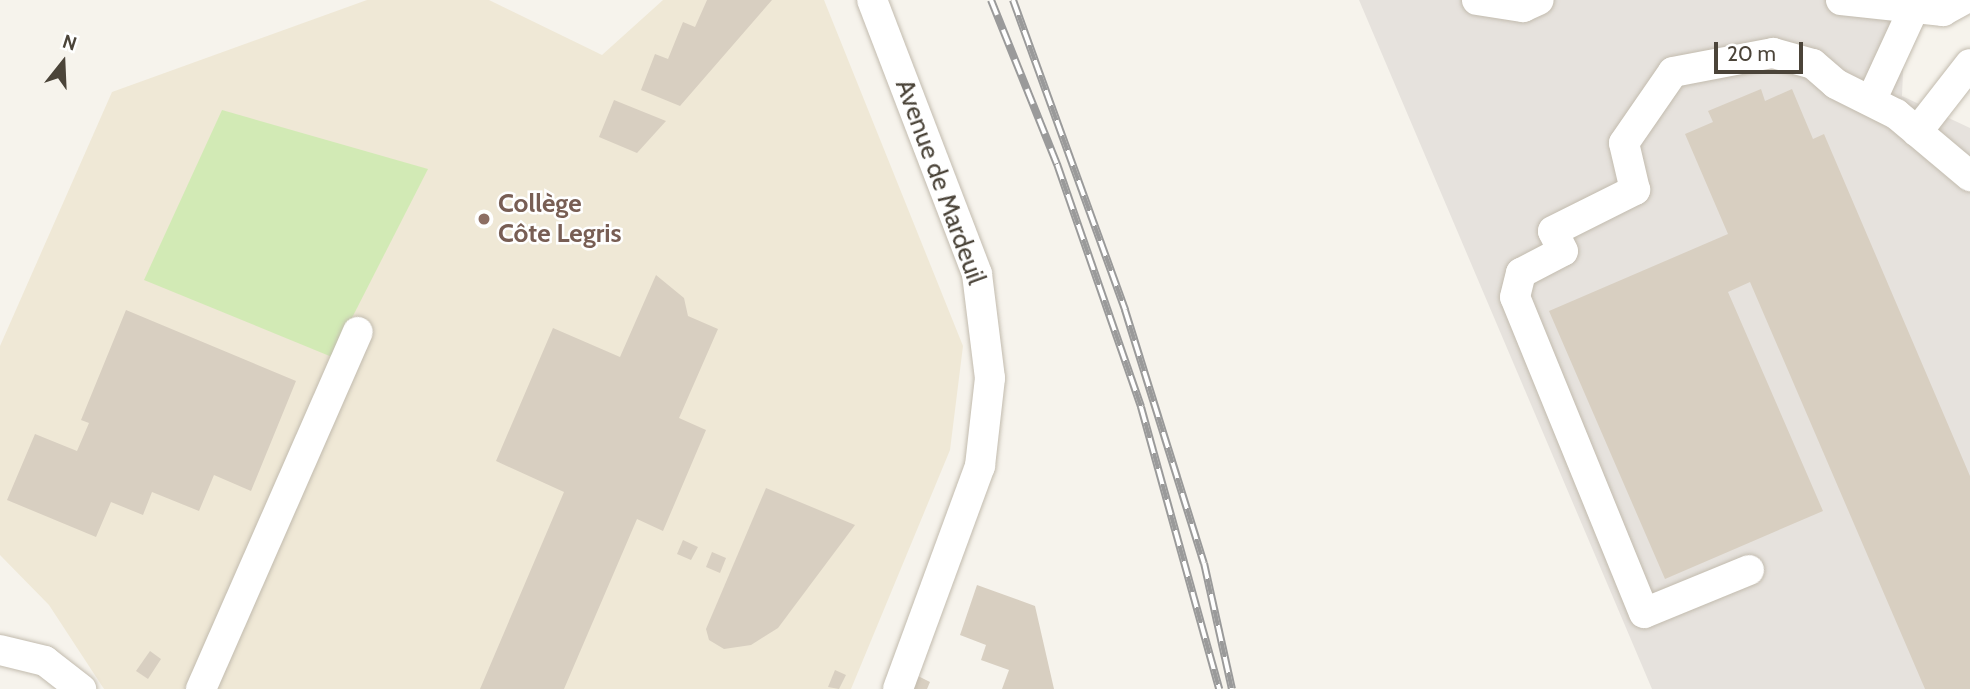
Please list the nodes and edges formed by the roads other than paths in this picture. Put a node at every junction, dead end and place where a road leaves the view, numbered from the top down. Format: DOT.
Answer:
graph roads {
  1 [pos="872,0"];
  2 [pos="1477,0"];
  3 [pos="1539,0"];
  4 [pos="1841,0"];
  5 [pos="1963,0"];
  6 [pos="1914,8"];
  7 [pos="1970,64"];
  8 [pos="1871,102"];
  9 [pos="1917,132"];
  10 [pos="1970,176"];
  11 [pos="358,332"];
  12 [pos="1749,570"];
  13 [pos="0,650"];
  14 [pos="81,689"];
  15 [pos="201,689"];
  16 [pos="898,689"];
  1 -- 16 [label="street, Avenue de Mardeuil"];
  2 -- 3 [label="street"];
  4 -- 6 [label="street"];
  5 -- 6 [label="street"];
  6 -- 8 [label="street"];
  7 -- 9 [label="street"];
  8 -- 9 [label="street"];
  8 -- 12 [label="street"];
  9 -- 10 [label="street"];
  11 -- 15 [label="street"];
  13 -- 14 [label="street"];
}
